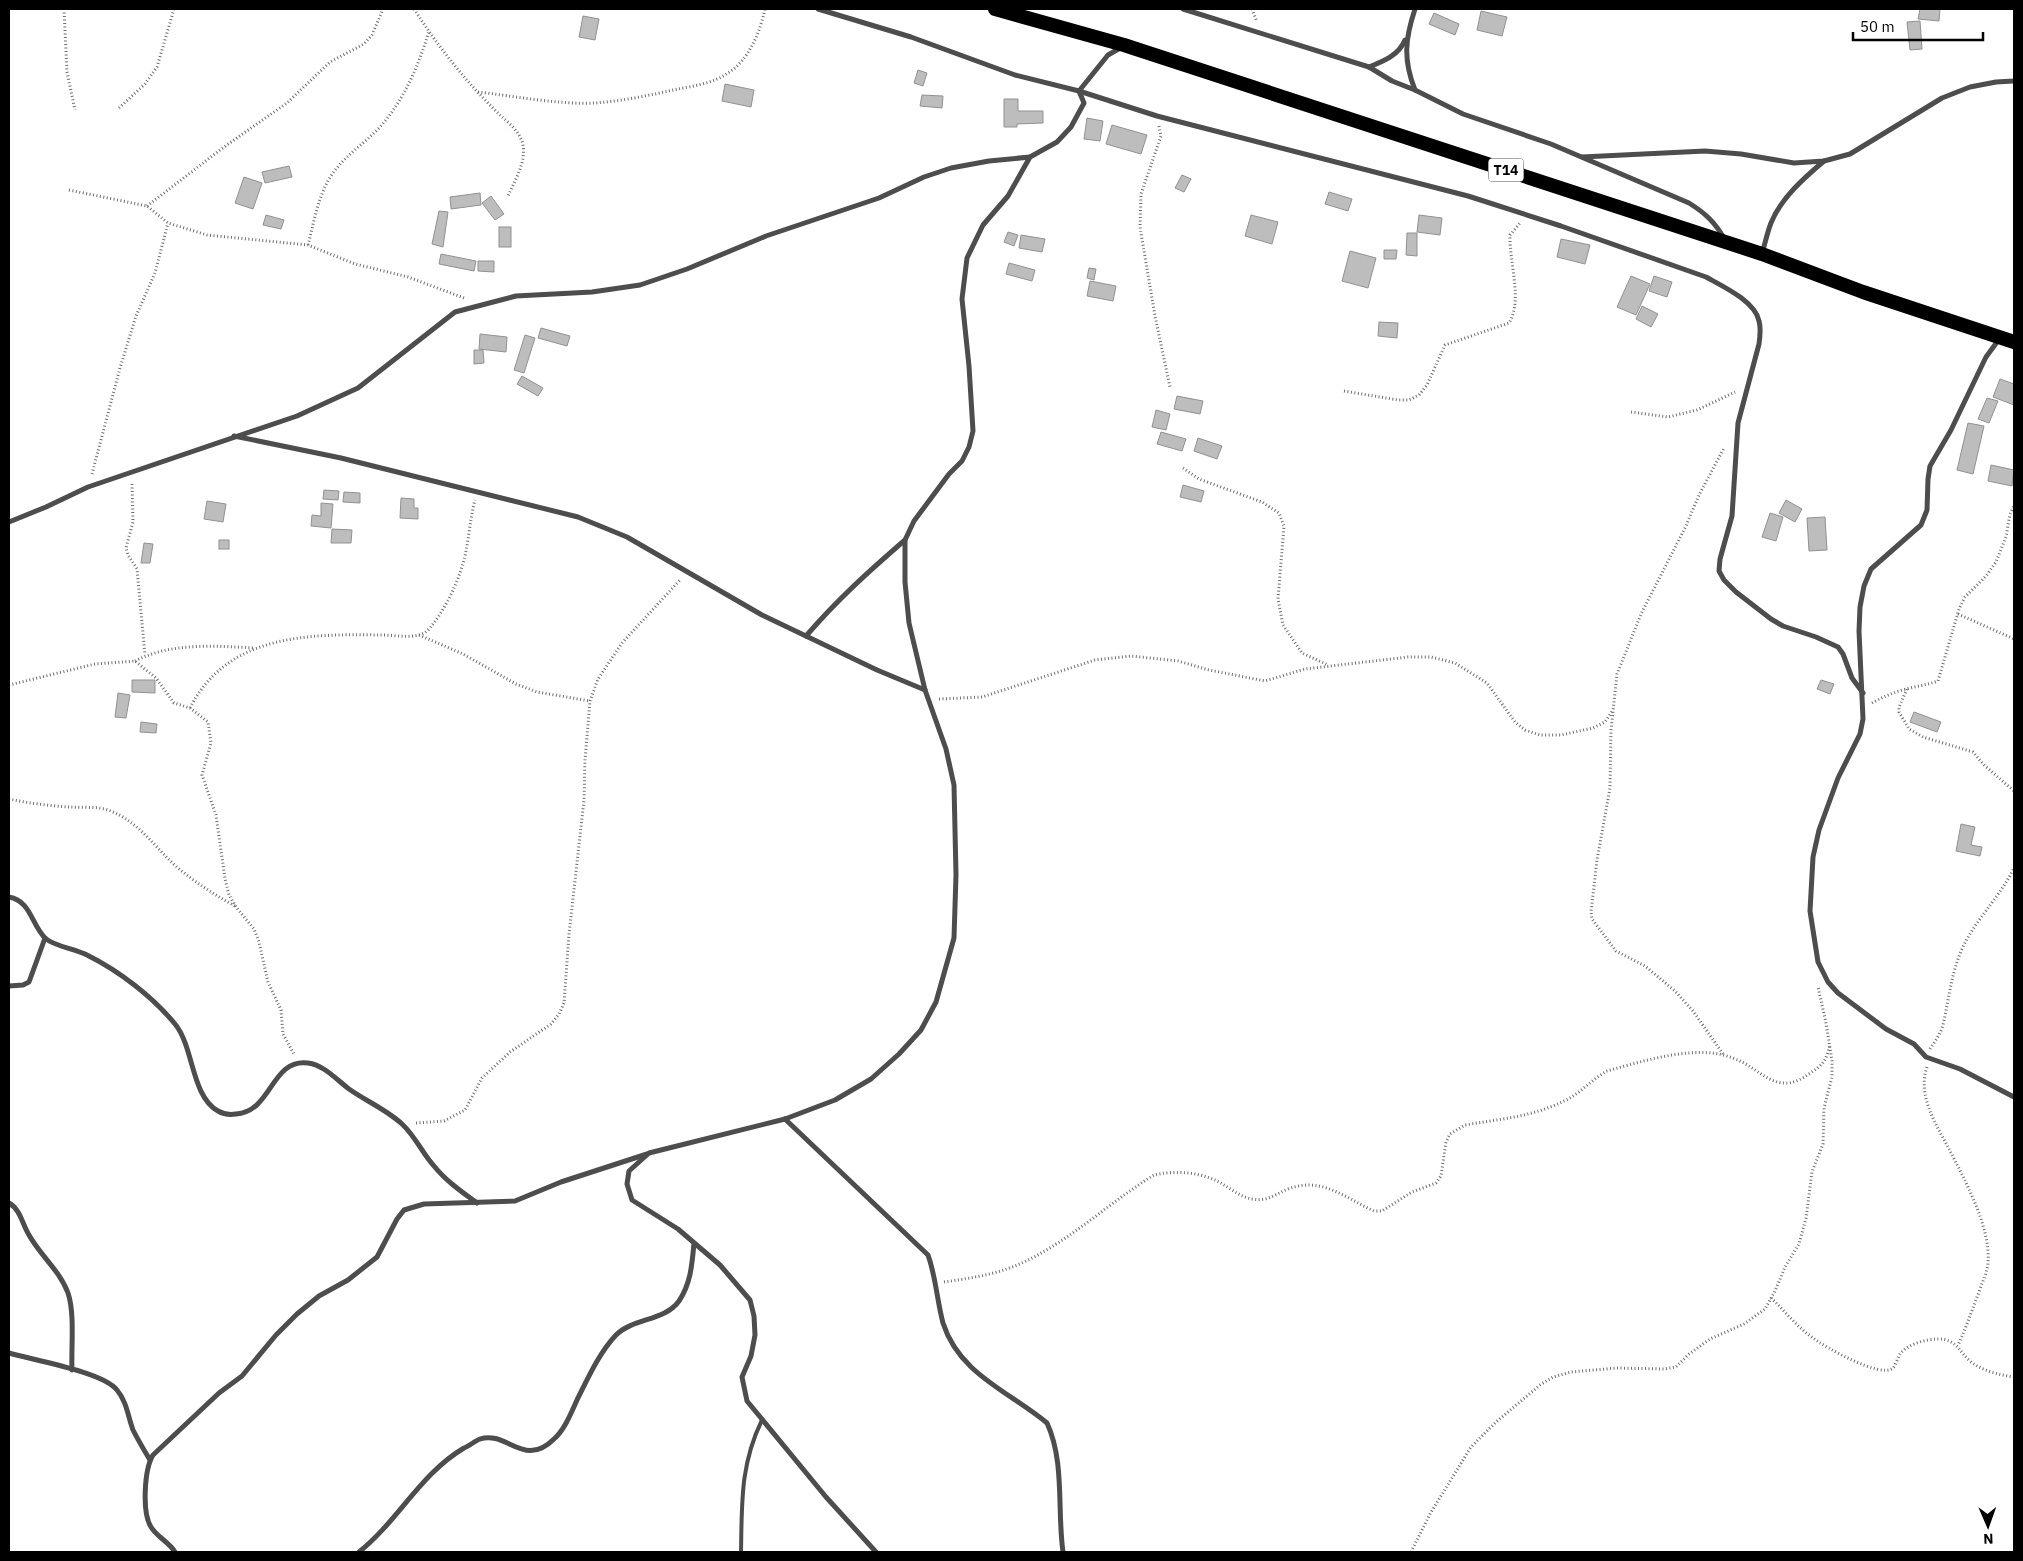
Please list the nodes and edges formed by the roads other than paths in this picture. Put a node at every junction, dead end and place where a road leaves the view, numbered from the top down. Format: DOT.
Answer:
graph roads {
  1 [pos="818,9"];
  2 [pos="995,9"];
  3 [pos="1183,9"];
  4 [pos="1415,9"];
  5 [pos="1407,37"];
  6 [pos="1124,45"];
  7 [pos="1369,66"];
  8 [pos="2014,81"];
  9 [pos="1415,90"];
  10 [pos="1079,91"];
  11 [pos="1030,157"];
  12 [pos="1582,157"];
  13 [pos="1824,161"];
  14 [pos="1726,242"];
  15 [pos="1762,254"];
  16 [pos="2001,337"];
  17 [pos="2014,342"];
  18 [pos="234,436"];
  19 [pos="9,522"];
  20 [pos="905,540"];
  21 [pos="806,636"];
  22 [pos="925,690"];
  23 [pos="1863,693"];
  24 [pos="9,898"];
  25 [pos="45,938"];
  26 [pos="9,986"];
  27 [pos="2014,1097"];
  28 [pos="785,1119"];
  29 [pos="649,1153"];
  30 [pos="9,1203"];
  31 [pos="477,1204"];
  32 [pos="694,1243"];
  33 [pos="9,1353"];
  34 [pos="72,1370"];
  35 [pos="762,1420"];
  36 [pos="150,1460"];
  37 [pos="175,1552"];
  38 [pos="359,1552"];
  39 [pos="741,1552"];
  40 [pos="876,1552"];
  41 [pos="1063,1552"];
  1 -- 10 [label="street"];
  2 -- 6 [label="highway, T14"];
  3 -- 7 [label="street"];
  4 -- 5 [label="street"];
  5 -- 7 [label="street"];
  5 -- 9 [label="street"];
  6 -- 10 [label="street"];
  6 -- 14 [label="highway, T14"];
  7 -- 9 [label="street"];
  8 -- 13 [label="street"];
  9 -- 12 [label="street"];
  10 -- 11 [label="street"];
  10 -- 23 [label="street"];
  11 -- 18 [label="street"];
  11 -- 20 [label="street"];
  12 -- 13 [label="street"];
  12 -- 14 [label="street"];
  13 -- 15 [label="street"];
  14 -- 15 [label="highway, T14"];
  15 -- 16 [label="highway, T14"];
  16 -- 17 [label="highway, T14"];
  16 -- 23 [label="street"];
  18 -- 19 [label="street"];
  18 -- 21 [label="street"];
  20 -- 21 [label="street"];
  20 -- 22 [label="street"];
  21 -- 22 [label="street"];
  22 -- 28 [label="street"];
  23 -- 27 [label="street"];
  24 -- 25 [label="street"];
  25 -- 26 [label="street"];
  25 -- 31 [label="street"];
  28 -- 29 [label="street"];
  28 -- 41 [label="street"];
  29 -- 31 [label="street"];
  29 -- 32 [label="street"];
  30 -- 34 [label="street"];
  31 -- 36 [label="street"];
  32 -- 35 [label="street"];
  32 -- 38 [label="street"];
  33 -- 34 [label="street"];
  34 -- 36 [label="street"];
  35 -- 39 [label="lane"];
  35 -- 40 [label="street"];
  36 -- 37 [label="street"];
}
